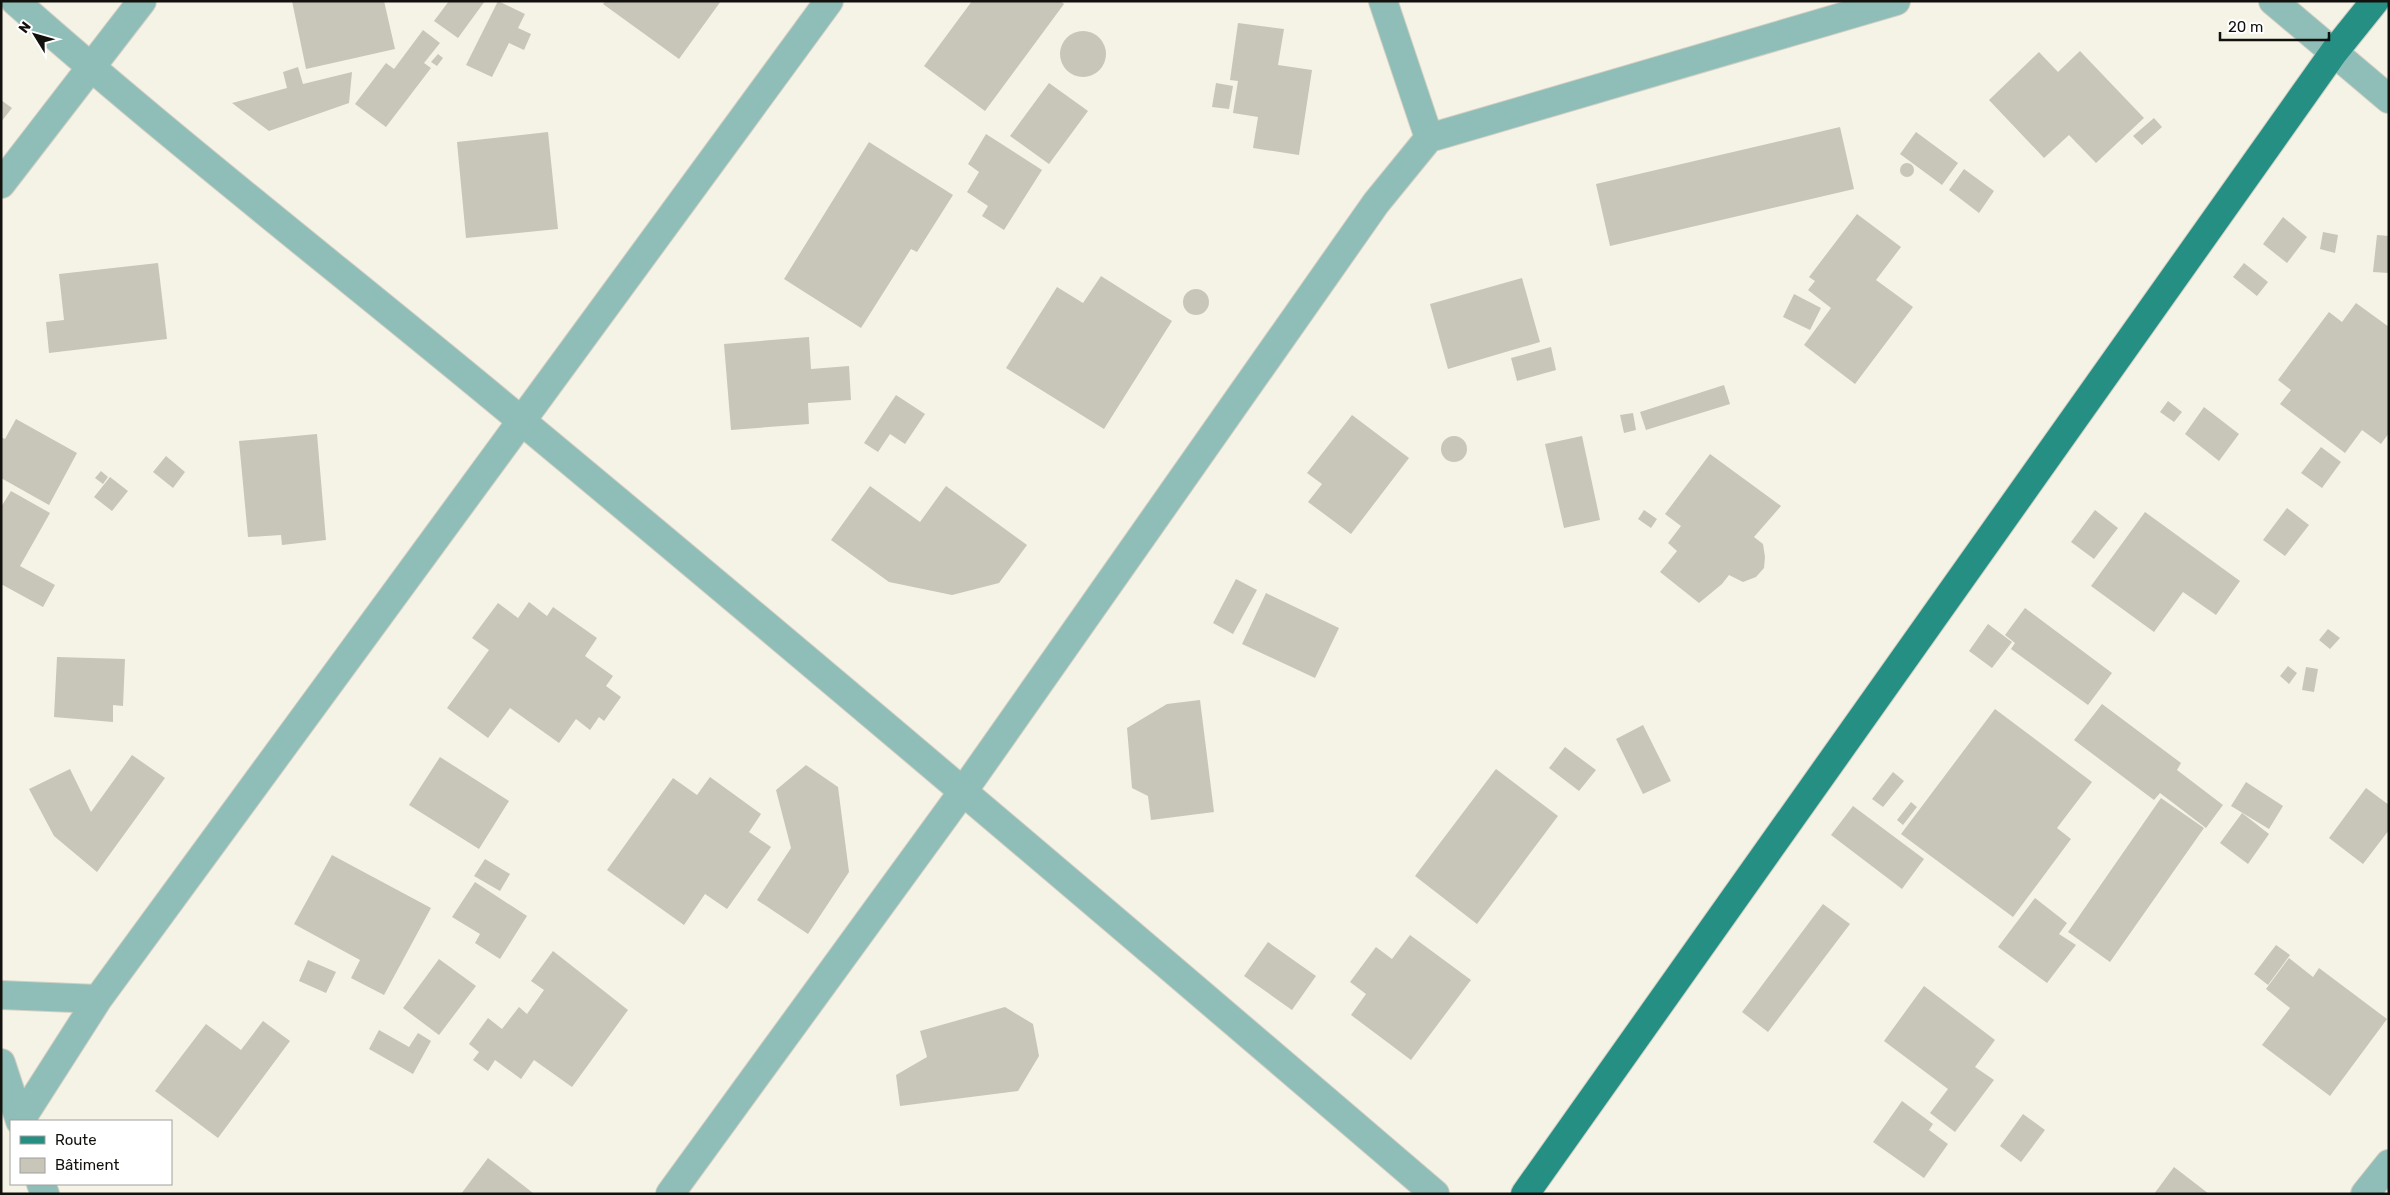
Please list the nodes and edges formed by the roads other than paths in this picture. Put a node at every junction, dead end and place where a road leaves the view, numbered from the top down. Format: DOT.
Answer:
graph roads {
  1 [pos="15,1"];
  2 [pos="142,1"];
  3 [pos="829,1"];
  4 [pos="1383,1"];
  5 [pos="1896,1"];
  6 [pos="2273,1"];
  7 [pos="2375,1"];
  8 [pos="2334,52"];
  9 [pos="90,67"];
  10 [pos="2389,99"];
  11 [pos="1429,138"];
  12 [pos="1,184"];
  13 [pos="521,420"];
  14 [pos="964,790"];
  15 [pos="1,995"];
  16 [pos="98,999"];
  17 [pos="1,1063"];
  18 [pos="20,1120"];
  19 [pos="21,1120"];
  20 [pos="2389,1164"];
  21 [pos="670,1194"];
  22 [pos="1435,1194"];
  23 [pos="1525,1194"];
  24 [pos="2365,1194"];
  1 -- 9 [label="street"];
  2 -- 9 [label="street"];
  3 -- 13 [label="street"];
  4 -- 11 [label="street"];
  5 -- 11 [label="street"];
  6 -- 8 [label="street"];
  7 -- 8 [label="main road"];
  8 -- 10 [label="street"];
  8 -- 23 [label="main road"];
  9 -- 12 [label="street"];
  9 -- 13 [label="street"];
  11 -- 14 [label="street"];
  13 -- 14 [label="street"];
  13 -- 16 [label="street"];
  14 -- 21 [label="street"];
  14 -- 22 [label="street"];
  15 -- 16 [label="street"];
  16 -- 19 [label="street"];
  17 -- 18 [label="street"];
  20 -- 24 [label="street"];
}
